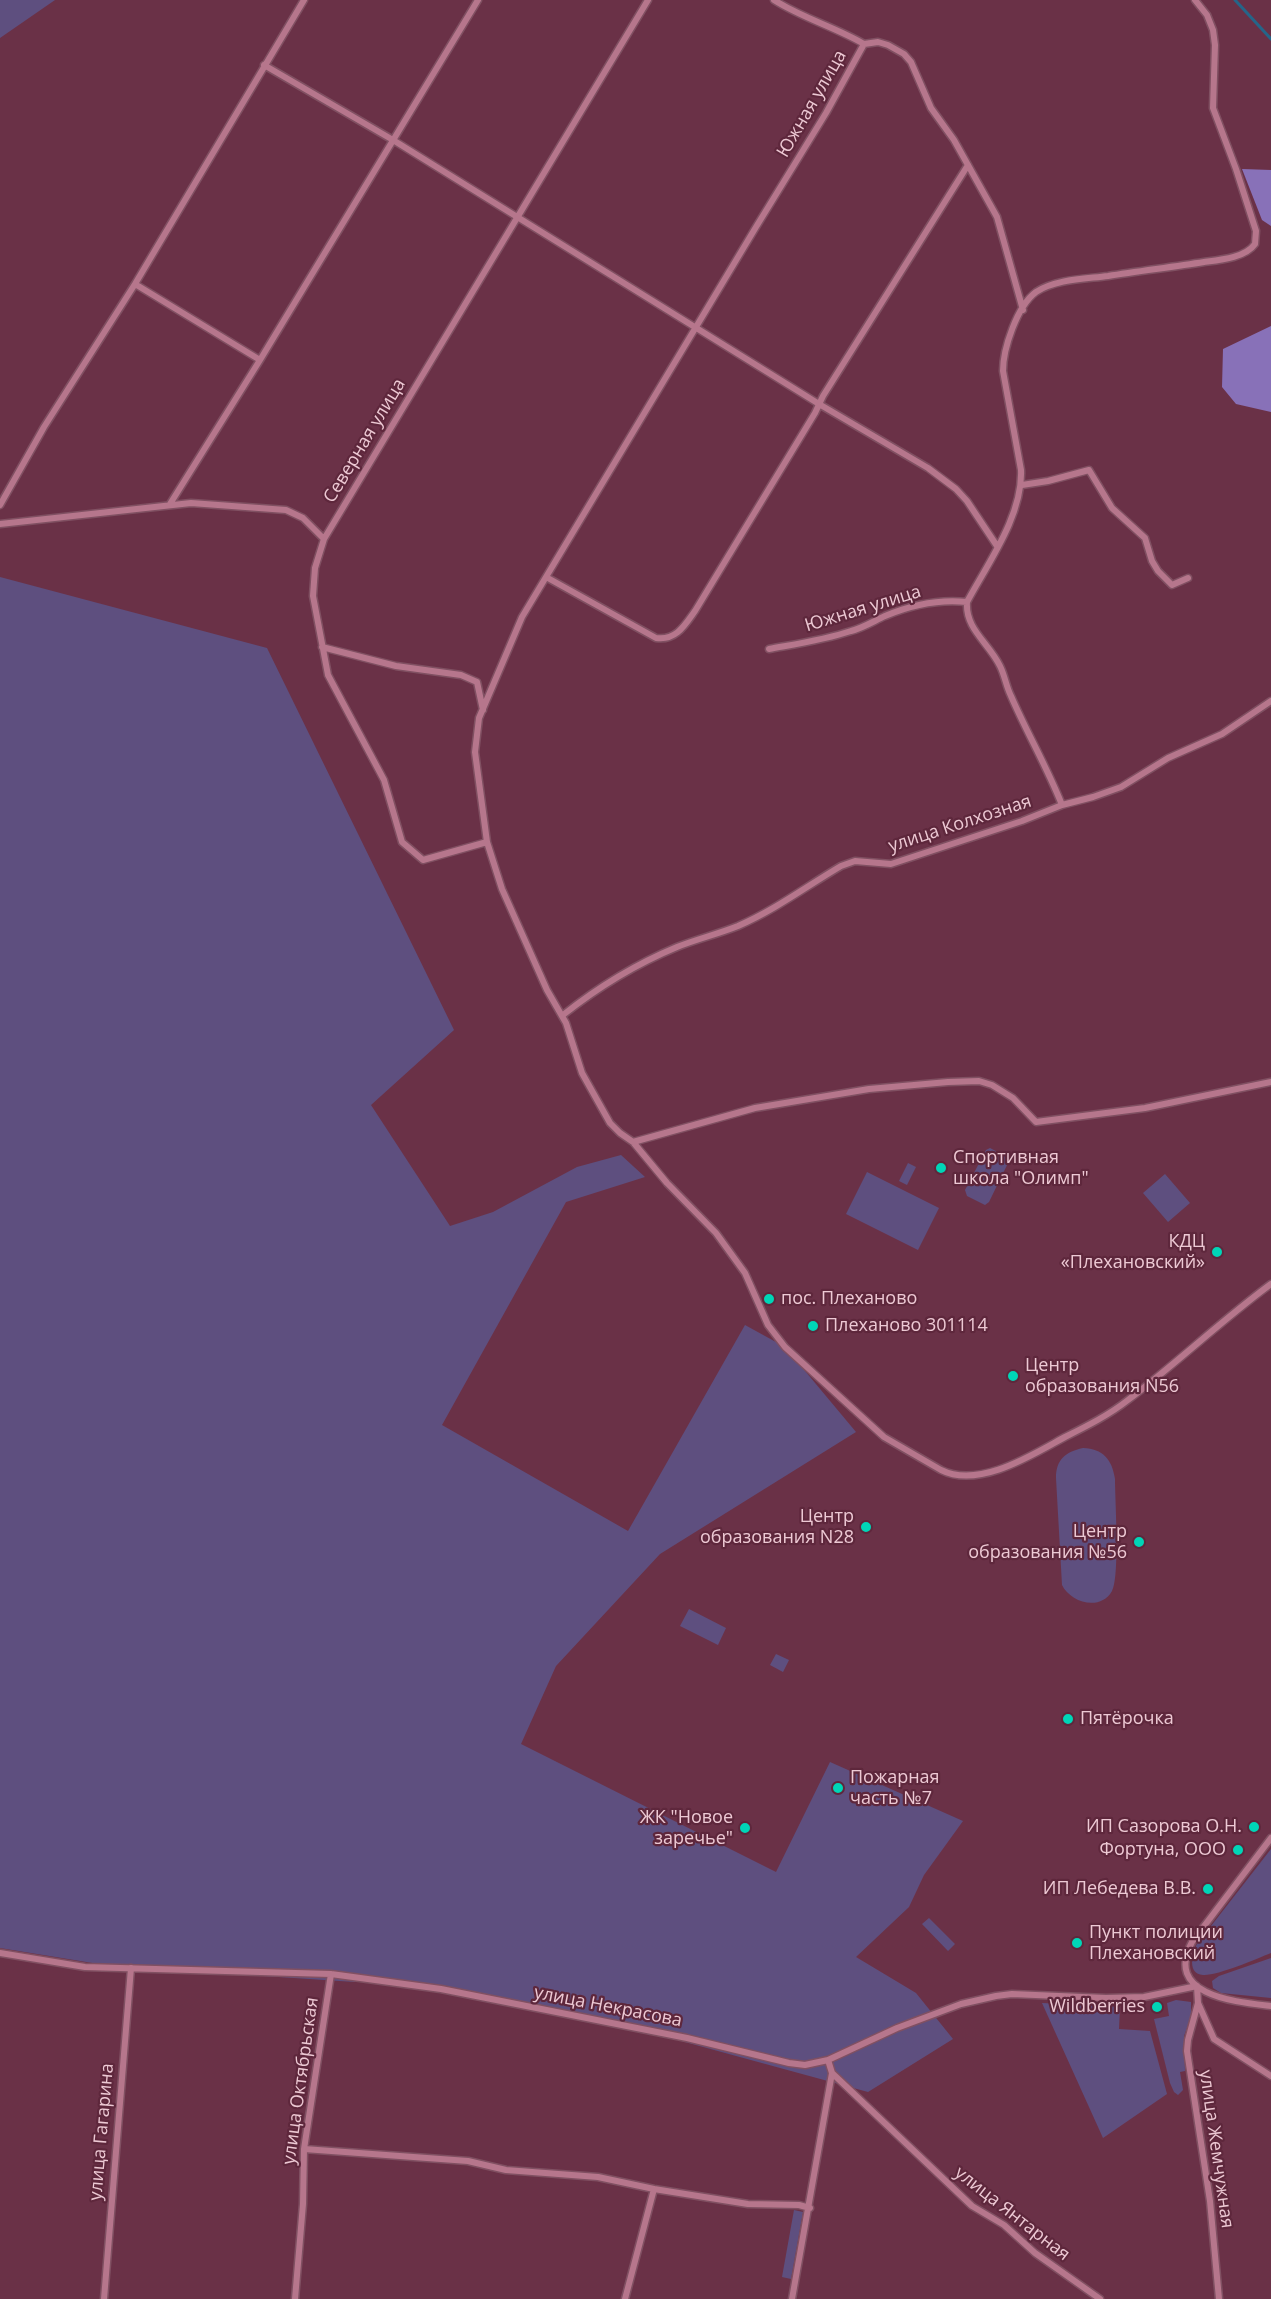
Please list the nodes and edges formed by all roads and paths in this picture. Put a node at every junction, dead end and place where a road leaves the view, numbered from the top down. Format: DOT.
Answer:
graph roads {
  1 [pos="304,0"];
  2 [pos="478,0"];
  3 [pos="648,0"];
  4 [pos="774,0"];
  5 [pos="1195,0"];
  6 [pos="864,45"];
  7 [pos="264,65"];
  8 [pos="393,140"];
  9 [pos="968,165"];
  10 [pos="518,217"];
  11 [pos="135,284"];
  12 [pos="1023,310"];
  13 [pos="697,327"];
  14 [pos="260,360"];
  15 [pos="819,404"];
  16 [pos="1022,485"];
  17 [pos="170,504"];
  18 [pos="0,505"];
  19 [pos="0,524"];
  20 [pos="324,539"];
  21 [pos="997,546"];
  22 [pos="546,577"];
  23 [pos="1188,578"];
  24 [pos="967,602"];
  25 [pos="322,646"];
  26 [pos="769,649"];
  27 [pos="1271,701"];
  28 [pos="483,710"];
  29 [pos="1062,805"];
  30 [pos="487,842"];
  31 [pos="563,1016"];
  32 [pos="1271,1082"];
  33 [pos="633,1142"];
  34 [pos="1271,1284"];
  35 [pos="1271,1838"];
  36 [pos="0,1953"];
  37 [pos="131,1968"];
  38 [pos="331,1974"];
  39 [pos="1197,1986"];
  40 [pos="1198,2003"];
  41 [pos="1271,2006"];
  42 [pos="828,2060"];
  43 [pos="832,2073"];
  44 [pos="1271,2076"];
  45 [pos="304,2149"];
  46 [pos="654,2189"];
  47 [pos="810,2208"];
  48 [pos="104,2299"];
  49 [pos="294,2299"];
  50 [pos="625,2299"];
  51 [pos="792,2299"];
  52 [pos="1100,2299"];
  53 [pos="1219,2299"];
  1 -- 7 [label="street"];
  2 -- 8 [label="street"];
  3 -- 10 [label="street, Северная улица"];
  4 -- 6 [label="street"];
  5 -- 12 [label="street"];
  6 -- 9 [label="street, Южная улица"];
  6 -- 13 [label="street, Южная улица"];
  7 -- 8 [label="street"];
  7 -- 11 [label="street"];
  8 -- 10 [label="street"];
  8 -- 14 [label="street"];
  9 -- 12 [label="street, Южная улица"];
  9 -- 15 [label="street"];
  10 -- 13 [label="street"];
  10 -- 20 [label="street, Северная улица"];
  11 -- 14 [label="street"];
  11 -- 18 [label="street"];
  12 -- 16 [label="street"];
  13 -- 15 [label="street"];
  13 -- 22 [label="street, Южная улица"];
  14 -- 17 [label="street"];
  15 -- 21 [label="street"];
  15 -- 22 [label="street"];
  16 -- 21 [label="street"];
  16 -- 23 [label="street"];
  17 -- 19 [label="street"];
  17 -- 20 [label="street"];
  20 -- 25 [label="street, Северная улица"];
  21 -- 24 [label="street"];
  22 -- 28 [label="street, Южная улица"];
  24 -- 26 [label="street, Южная улица"];
  24 -- 29 [label="street"];
  25 -- 28 [label="street"];
  25 -- 30 [label="street, Северная улица"];
  27 -- 29 [label="street, улица Колхозная"];
  28 -- 30 [label="street, Южная улица"];
  29 -- 31 [label="street, улица Колхозная"];
  30 -- 31 [label="street, Южная улица"];
  31 -- 33 [label="street, Южная улица"];
  32 -- 33 [label="street"];
  33 -- 34 [label="street, Южная улица"];
  35 -- 39 [label="street"];
  36 -- 37 [label="street, улица Некрасова"];
  37 -- 38 [label="street, улица Некрасова"];
  37 -- 48 [label="street, улица Гагарина"];
  38 -- 42 [label="street, улица Некрасова"];
  38 -- 45 [label="street, улица Октябрьская"];
  39 -- 40 [label="street"];
  39 -- 41 [label="street"];
  39 -- 42 [label="street, улица Некрасова"];
  40 -- 44 [label="street"];
  40 -- 53 [label="street, улица Жемчужная"];
  42 -- 43 [label="street"];
  43 -- 47 [label="street"];
  43 -- 52 [label="street, улица Янтарная"];
  45 -- 46 [label="street"];
  45 -- 49 [label="street, улица Октябрьская"];
  46 -- 47 [label="street"];
  46 -- 50 [label="street"];
  47 -- 51 [label="street"];
}
